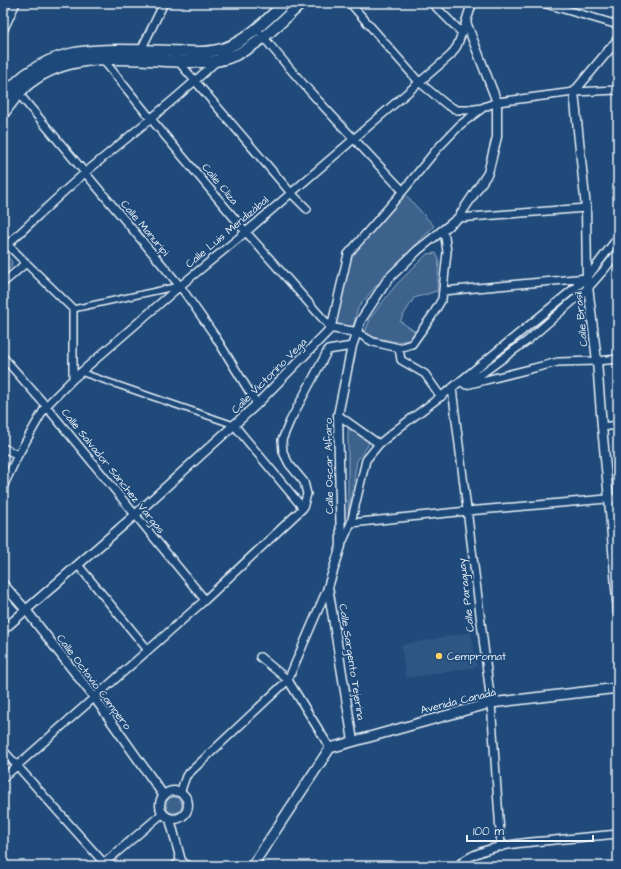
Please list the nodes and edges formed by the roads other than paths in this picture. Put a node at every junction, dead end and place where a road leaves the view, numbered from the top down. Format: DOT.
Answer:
graph roads {
  1 [pos="16,3"];
  2 [pos="164,3"];
  3 [pos="285,3"];
  4 [pos="302,3"];
  5 [pos="350,3"];
  6 [pos="432,3"];
  7 [pos="472,3"];
  8 [pos="543,3"];
  9 [pos="466,22"];
  10 [pos="618,25"];
  11 [pos="257,29"];
  12 [pos="3,31"];
  13 [pos="462,33"];
  14 [pos="264,38"];
  15 [pos="618,39"];
  16 [pos="233,45"];
  17 [pos="96,50"];
  18 [pos="142,50"];
  19 [pos="171,51"];
  20 [pos="102,59"];
  21 [pos="136,59"];
  22 [pos="217,61"];
  23 [pos="178,62"];
  24 [pos="195,81"];
  25 [pos="419,82"];
  26 [pos="618,90"];
  27 [pos="574,92"];
  28 [pos="19,94"];
  29 [pos="3,97"];
  30 [pos="497,102"];
  31 [pos="484,107"];
  32 [pos="3,114"];
  33 [pos="151,119"];
  34 [pos="353,138"];
  35 [pos="85,173"];
  36 [pos="403,191"];
  37 [pos="291,193"];
  38 [pos="586,208"];
  39 [pos="306,209"];
  40 [pos="458,218"];
  41 [pos="441,231"];
  42 [pos="246,232"];
  43 [pos="618,237"];
  44 [pos="5,242"];
  45 [pos="618,252"];
  46 [pos="26,263"];
  47 [pos="587,278"];
  48 [pos="3,283"];
  49 [pos="180,286"];
  50 [pos="588,287"];
  51 [pos="443,291"];
  52 [pos="74,309"];
  53 [pos="331,328"];
  54 [pos="356,332"];
  55 [pos="352,346"];
  56 [pos="399,348"];
  57 [pos="3,357"];
  58 [pos="618,359"];
  59 [pos="597,361"];
  60 [pos="80,372"];
  61 [pos="73,379"];
  62 [pos="452,388"];
  63 [pos="441,397"];
  64 [pos="257,404"];
  65 [pos="46,406"];
  66 [pos="338,415"];
  67 [pos="234,425"];
  68 [pos="618,425"];
  69 [pos="602,426"];
  70 [pos="379,444"];
  71 [pos="3,448"];
  72 [pos="18,455"];
  73 [pos="3,487"];
  74 [pos="618,498"];
  75 [pos="609,499"];
  76 [pos="303,508"];
  77 [pos="467,511"];
  78 [pos="135,515"];
  79 [pos="351,523"];
  80 [pos="341,546"];
  81 [pos="78,565"];
  82 [pos="3,584"];
  83 [pos="328,587"];
  84 [pos="205,600"];
  85 [pos="26,610"];
  86 [pos="618,613"];
  87 [pos="3,630"];
  88 [pos="148,650"];
  89 [pos="260,657"];
  90 [pos="288,680"];
  91 [pos="618,688"];
  92 [pos="94,697"];
  93 [pos="491,703"];
  94 [pos="352,741"];
  95 [pos="330,748"];
  96 [pos="3,750"];
  97 [pos="17,766"];
  98 [pos="3,778"];
  99 [pos="180,793"];
  100 [pos="164,796"];
  101 [pos="163,813"];
  102 [pos="170,819"];
  103 [pos="618,834"];
  104 [pos="501,847"];
  105 [pos="103,864"];
  106 [pos="181,864"];
  107 [pos="252,866"];
  108 [pos="458,866"];
  1 -- 12 [label="street"];
  2 -- 18 [label="street"];
  3 -- 11 [label="main road"];
  4 -- 14 [label="main road"];
  5 -- 25 [label="street"];
  6 -- 13 [label="street"];
  7 -- 9 [label="street, Calle Luis Mendizábal"];
  8 -- 10 [label="street"];
  9 -- 13 [label="street, Calle Luis Mendizábal"];
  9 -- 30 [label="street, Calle Oscar Alfaro"];
  11 -- 14 [label="street"];
  11 -- 16 [label="main road"];
  13 -- 25 [label="street, Calle Luis Mendizábal"];
  14 -- 22 [label="main road"];
  14 -- 34 [label="street"];
  15 -- 27 [label="street"];
  16 -- 19 [label="main road"];
  16 -- 22 [label="street"];
  17 -- 18 [label="main road"];
  17 -- 20 [label="street, Calle Cliza"];
  17 -- 29 [label="main road"];
  18 -- 19 [label="main road"];
  18 -- 21 [label="street"];
  19 -- 23 [label="street"];
  20 -- 21 [label="main road"];
  20 -- 28 [label="main road"];
  20 -- 33 [label="street, Calle Cliza"];
  21 -- 23 [label="main road"];
  22 -- 23 [label="main road"];
  22 -- 24 [label="street"];
  23 -- 24 [label="street"];
  24 -- 33 [label="street"];
  24 -- 37 [label="street"];
  25 -- 31 [label="street"];
  25 -- 34 [label="street, Calle Luis Mendizábal"];
  26 -- 27 [label="street"];
  27 -- 30 [label="street"];
  27 -- 38 [label="street, Calle Brasil"];
  28 -- 32 [label="main road"];
  28 -- 35 [label="street, Calle Manuripi"];
  30 -- 31 [label="street"];
  30 -- 40 [label="street, Calle Oscar Alfaro"];
  31 -- 36 [label="street"];
  33 -- 35 [label="street"];
  33 -- 42 [label="street, Calle Cliza"];
  34 -- 36 [label="street"];
  34 -- 37 [label="street, Calle Luis Mendizábal"];
  35 -- 44 [label="street"];
  35 -- 49 [label="street, Calle Manuripi"];
  36 -- 53 [label="street"];
  37 -- 39 [label="street"];
  37 -- 42 [label="street, Calle Luis Mendizábal"];
  38 -- 40 [label="street"];
  38 -- 47 [label="street, Calle Brasil"];
  40 -- 41 [label="street, Calle Oscar Alfaro"];
  41 -- 51 [label="street"];
  41 -- 54 [label="street, Calle Oscar Alfaro"];
  42 -- 49 [label="street, Calle Luis Mendizábal"];
  42 -- 53 [label="street, Calle Cliza"];
  43 -- 47 [label="street"];
  44 -- 46 [label="street"];
  45 -- 50 [label="street"];
  46 -- 48 [label="street"];
  46 -- 52 [label="street"];
  47 -- 50 [label="street, Calle Brasil"];
  47 -- 51 [label="street"];
  47 -- 62 [label="street"];
  49 -- 52 [label="street"];
  49 -- 60 [label="street, Calle Luis Mendizábal"];
  49 -- 64 [label="street, Calle Manuripi"];
  50 -- 59 [label="street, Calle Brasil"];
  50 -- 62 [label="street"];
  51 -- 56 [label="street"];
  52 -- 61 [label="street"];
  53 -- 54 [label="street"];
  53 -- 64 [label="street, Calle Victorino Vega"];
  54 -- 55 [label="street, Calle Oscar Alfaro"];
  54 -- 56 [label="street"];
  55 -- 66 [label="street, Calle Oscar Alfaro"];
  55 -- 76 [label="street"];
  56 -- 63 [label="street"];
  57 -- 65 [label="street, Calle Salvador Sánchez Vargas"];
  58 -- 59 [label="street"];
  59 -- 62 [label="street"];
  59 -- 69 [label="street, Calle Brasil"];
  60 -- 61 [label="street, Calle Luis Mendizábal"];
  60 -- 67 [label="street"];
  61 -- 65 [label="street, Calle Luis Mendizábal"];
  62 -- 63 [label="street"];
  62 -- 77 [label="street, Calle Paraguay"];
  63 -- 70 [label="street"];
  64 -- 67 [label="street, Calle Victorino Vega"];
  65 -- 72 [label="street, Calle Luis Mendizábal"];
  65 -- 78 [label="street, Calle Salvador Sánchez Vargas"];
  66 -- 70 [label="street"];
  66 -- 80 [label="street, Calle Oscar Alfaro"];
  67 -- 76 [label="street"];
  67 -- 78 [label="street, Calle Victorino Vega"];
  68 -- 69 [label="street"];
  69 -- 75 [label="street, Calle Brasil"];
  70 -- 79 [label="street"];
  71 -- 72 [label="street"];
  72 -- 73 [label="street, Calle Luis Mendizábal"];
  74 -- 75 [label="street"];
  75 -- 77 [label="street"];
  75 -- 86 [label="street, Calle Brasil"];
  76 -- 84 [label="street"];
  77 -- 79 [label="street"];
  77 -- 93 [label="street, Calle Paraguay"];
  78 -- 81 [label="street, Calle Victorino Vega"];
  78 -- 84 [label="street, Calle Salvador Sánchez Vargas"];
  79 -- 80 [label="street"];
  80 -- 83 [label="street, Calle Oscar Alfaro"];
  81 -- 85 [label="street, Calle Victorino Vega"];
  81 -- 88 [label="street"];
  82 -- 85 [label="street, Calle Octavio Campero"];
  83 -- 90 [label="street, Calle Oscar Alfaro"];
  83 -- 94 [label="street, Calle Sargento Tejerina"];
  84 -- 88 [label="street"];
  85 -- 87 [label="street, Calle Victorino Vega"];
  85 -- 92 [label="street, Calle Octavio Campero"];
  88 -- 92 [label="street"];
  89 -- 90 [label="street"];
  90 -- 95 [label="street"];
  90 -- 99 [label="street, Calle Oscar Alfaro"];
  91 -- 93 [label="main road, Avenida Canadá"];
  92 -- 97 [label="street"];
  92 -- 100 [label="street, Calle Octavio Campero"];
  93 -- 94 [label="main road, Avenida Canadá"];
  93 -- 104 [label="street, Calle Paraguay"];
  94 -- 95 [label="main road, Avenida Canadá"];
  95 -- 107 [label="main road"];
  96 -- 97 [label="street"];
  97 -- 98 [label="street"];
  97 -- 105 [label="street"];
  99 -- 100 [label="street"];
  99 -- 102 [label="street"];
  100 -- 101 [label="street"];
  101 -- 102 [label="street"];
  101 -- 105 [label="street"];
  102 -- 106 [label="street"];
  103 -- 104 [label="street"];
  104 -- 108 [label="street"];
}
